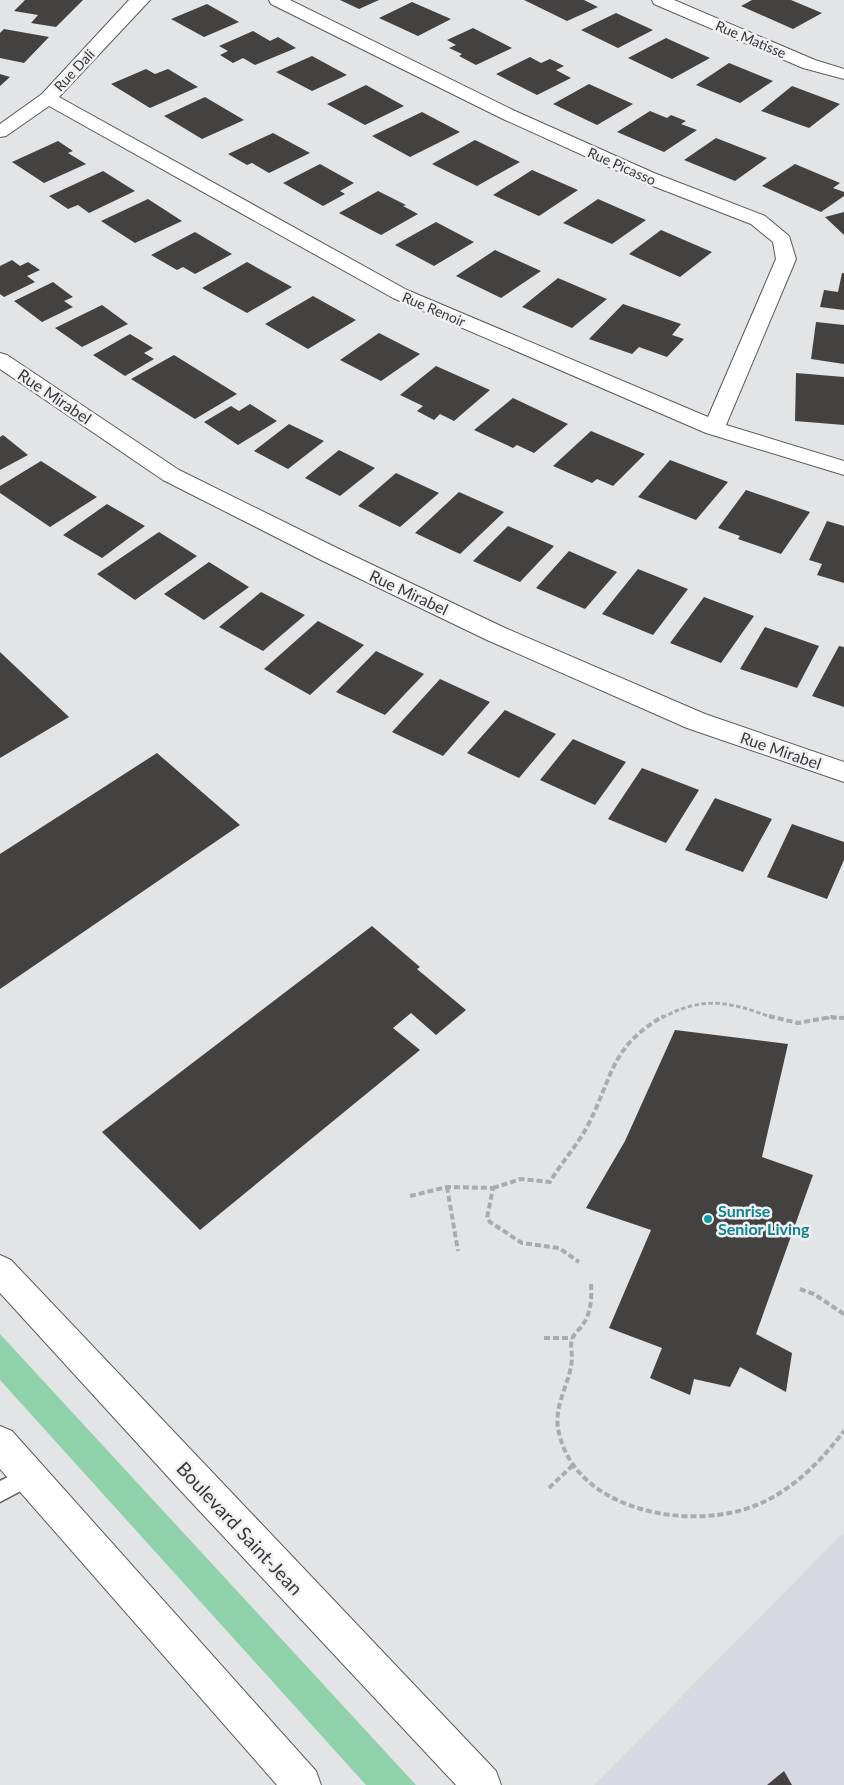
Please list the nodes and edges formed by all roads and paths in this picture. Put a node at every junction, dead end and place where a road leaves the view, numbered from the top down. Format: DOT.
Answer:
graph roads {
  1 [pos="142,0"];
  2 [pos="277,0"];
  3 [pos="660,0"];
  4 [pos="844,74"];
  5 [pos="48,98"];
  6 [pos="0,132"];
  7 [pos="0,359"];
  8 [pos="714,428"];
  9 [pos="844,468"];
  10 [pos="844,772"];
  11 [pos="844,1018"];
  12 [pos="447,1187"];
  13 [pos="493,1188"];
  14 [pos="410,1196"];
  15 [pos="458,1252"];
  16 [pos="578,1262"];
  17 [pos="0,1270"];
  18 [pos="591,1284"];
  19 [pos="800,1290"];
  20 [pos="844,1314"];
  21 [pos="544,1338"];
  22 [pos="572,1338"];
  23 [pos="844,1431"];
  24 [pos="0,1443"];
  25 [pos="572,1466"];
  26 [pos="15,1484"];
  27 [pos="549,1488"];
  28 [pos="302,1785"];
  29 [pos="482,1785"];
  1 -- 5 [label="street, Rue Dali"];
  2 -- 8 [label="street, Rue Picasso"];
  3 -- 4 [label="street, Rue Matisse"];
  5 -- 6 [label="street, Rue Dali"];
  5 -- 8 [label="street, Rue Renoir"];
  7 -- 10 [label="street, Rue Mirabel"];
  8 -- 9 [label="street, Rue Renoir"];
  11 -- 13 [label="path"];
  12 -- 13 [label="path"];
  12 -- 14 [label="path"];
  12 -- 15 [label="path"];
  13 -- 16 [label="path"];
  17 -- 29 [label="street, Boulevard Saint-Jean"];
  18 -- 22 [label="path"];
  19 -- 20 [label="path"];
  21 -- 22 [label="path"];
  22 -- 25 [label="path"];
  23 -- 25 [label="path"];
  24 -- 26 [label="street"];
  25 -- 27 [label="path"];
  26 -- 28 [label="street"];
}
